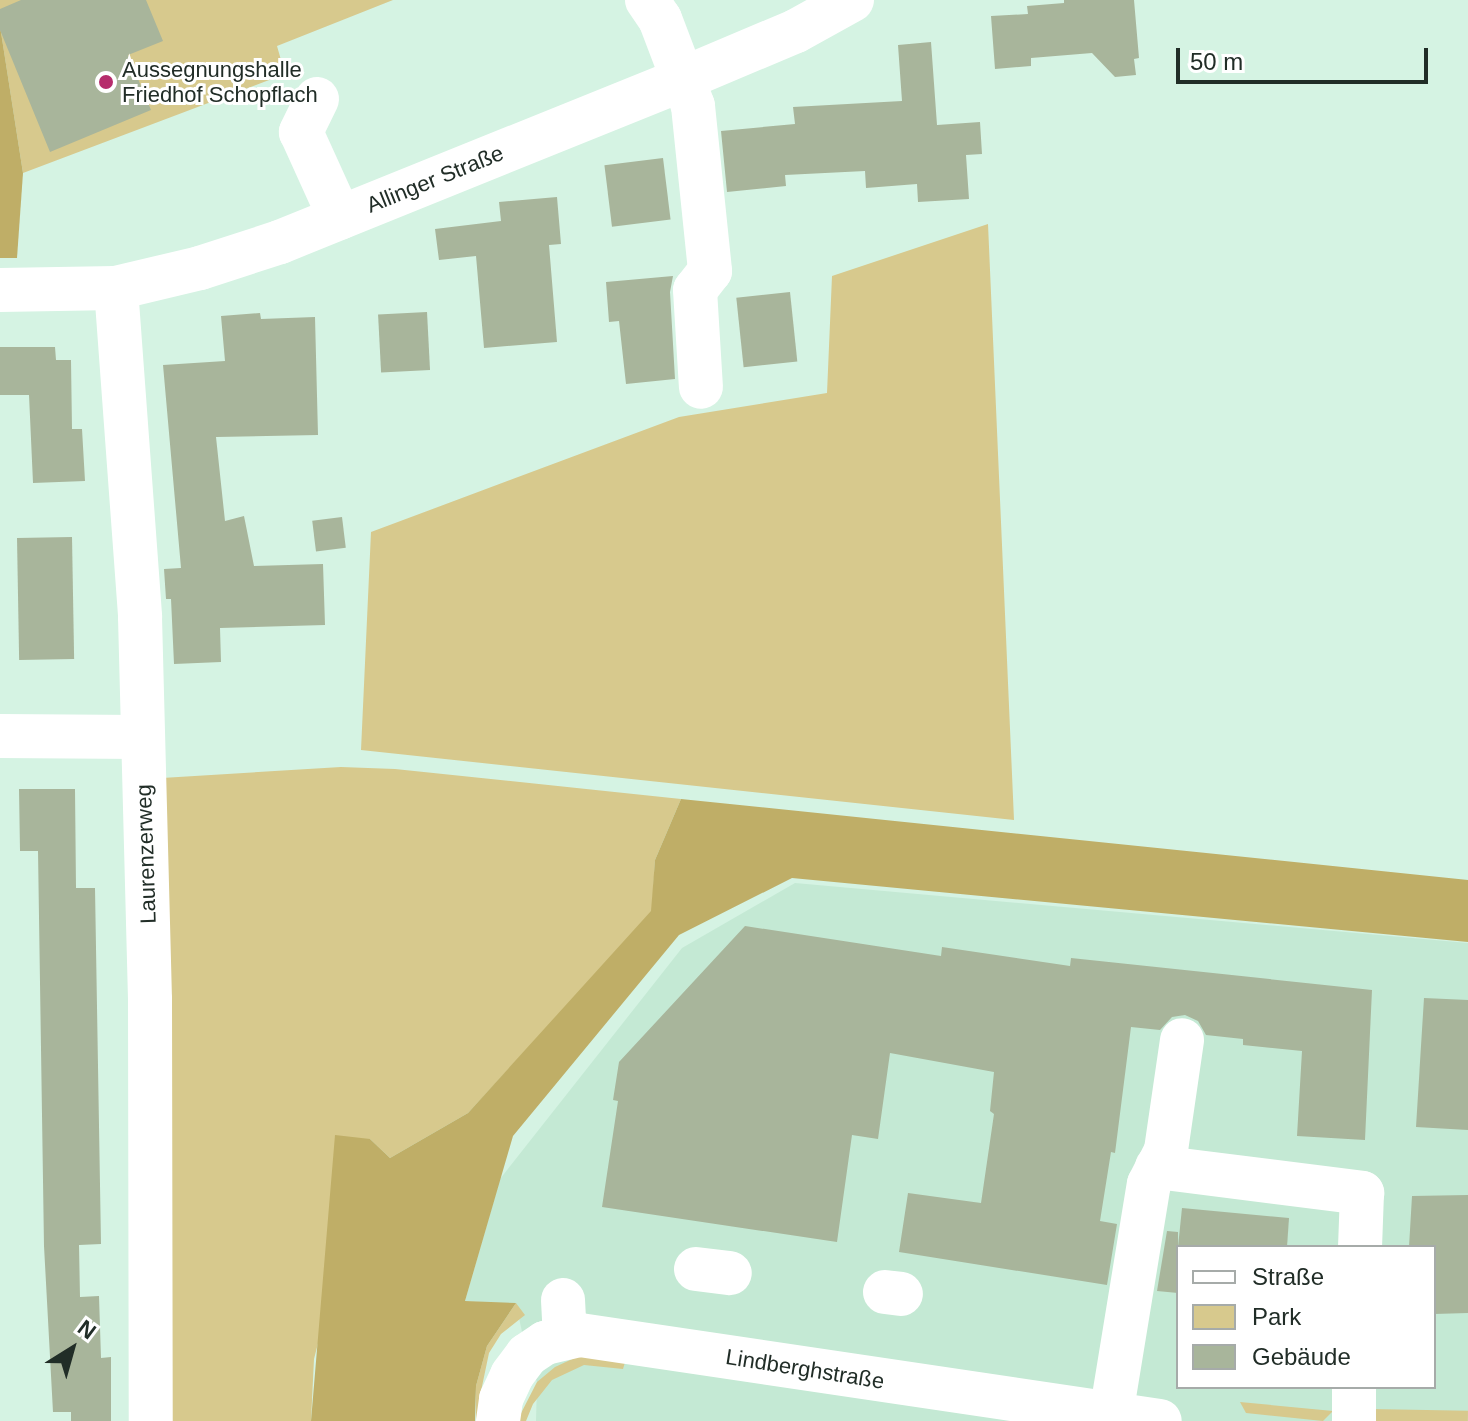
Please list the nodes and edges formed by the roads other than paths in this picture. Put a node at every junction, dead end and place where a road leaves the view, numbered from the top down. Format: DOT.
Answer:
graph roads {
  1 [pos="647,0"];
  2 [pos="852,0"];
  3 [pos="676,82"];
  4 [pos="317,99"];
  5 [pos="340,218"];
  6 [pos="688,219"];
  7 [pos="116,288"];
  8 [pos="0,290"];
  9 [pos="701,387"];
  10 [pos="0,736"];
  11 [pos="141,737"];
  12 [pos="1182,1040"];
  13 [pos="1157,1167"];
  14 [pos="1360,1245"];
  15 [pos="1354,1389"];
  16 [pos="900,1403"];
  17 [pos="1111,1415"];
  18 [pos="151,1421"];
  19 [pos="498,1421"];
  20 [pos="1160,1421"];
  21 [pos="1354,1421"];
  1 -- 3 [label="street"];
  2 -- 3 [label="street, Allinger Straße"];
  3 -- 5 [label="street, Allinger Straße"];
  3 -- 6 [label="street"];
  3 -- 9 [label="street"];
  4 -- 5 [label="street"];
  5 -- 7 [label="street, Allinger Straße"];
  7 -- 8 [label="street, Allinger Straße"];
  7 -- 11 [label="street, Laurenzerweg"];
  10 -- 11 [label="street"];
  11 -- 18 [label="street, Laurenzerweg"];
  12 -- 13 [label="street"];
  13 -- 14 [label="street"];
  13 -- 17 [label="street"];
  15 -- 21 [label="street"];
  16 -- 17 [label="street, Lindberghstraße"];
  16 -- 19 [label="street, Lindberghstraße"];
  17 -- 20 [label="street, Lindberghstraße"];
}
